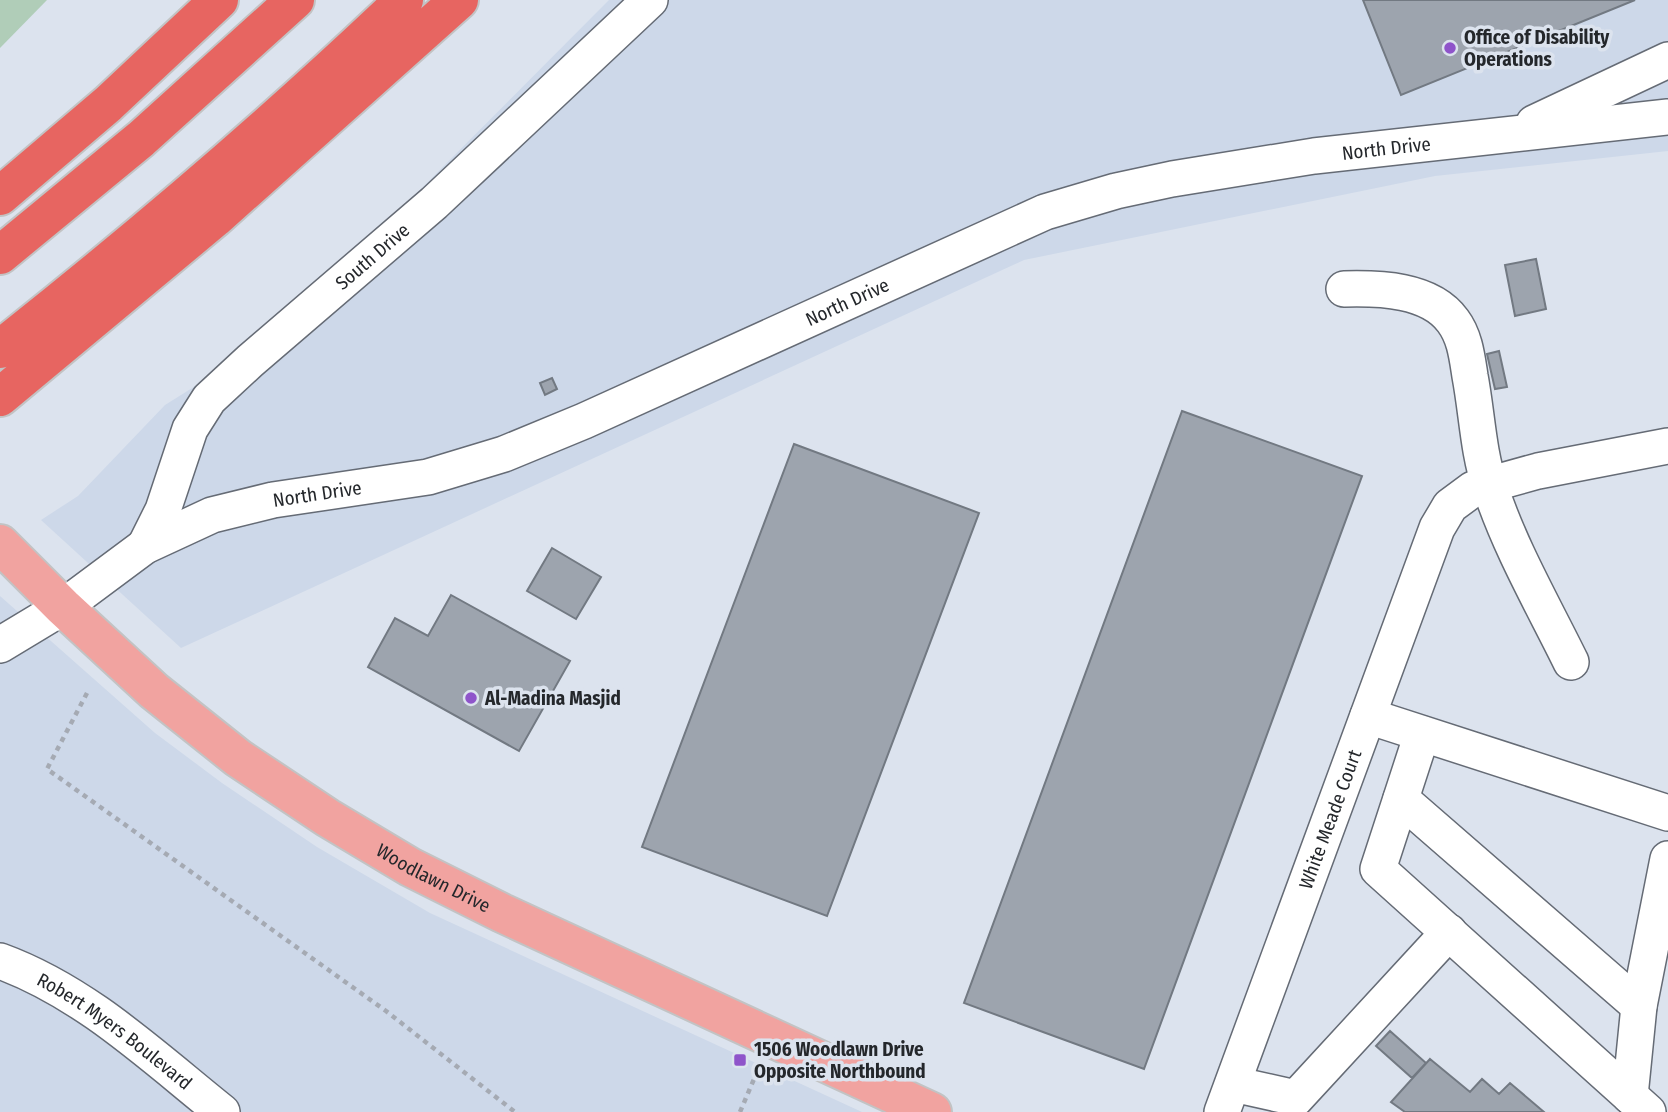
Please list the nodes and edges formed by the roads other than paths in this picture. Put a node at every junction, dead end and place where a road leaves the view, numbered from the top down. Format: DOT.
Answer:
graph roads {
  1 [pos="219,0"];
  2 [pos="295,0"];
  3 [pos="404,0"];
  4 [pos="459,0"];
  5 [pos="650,0"];
  6 [pos="1668,60"];
  7 [pos="1668,117"];
  8 [pos="1506,136"];
  9 [pos="0,196"];
  10 [pos="0,255"];
  11 [pos="1344,289"];
  12 [pos="0,349"];
  13 [pos="0,397"];
  14 [pos="1668,446"];
  15 [pos="1489,485"];
  16 [pos="0,544"];
  17 [pos="145,546"];
  18 [pos="63,607"];
  19 [pos="0,645"];
  20 [pos="1571,662"];
  21 [pos="1368,716"];
  22 [pos="1422,734"];
  23 [pos="1401,799"];
  24 [pos="1668,813"];
  25 [pos="1668,859"];
  26 [pos="1449,932"];
  27 [pos="0,961"];
  28 [pos="1639,1006"];
  29 [pos="1227,1098"];
  30 [pos="1639,1104"];
  31 [pos="222,1112"];
  32 [pos="932,1112"];
  1 -- 9 [label="highway"];
  2 -- 10 [label="highway"];
  3 -- 12 [label="highway"];
  4 -- 13 [label="highway"];
  5 -- 17 [label="street, South Drive"];
  6 -- 8 [label="street"];
  7 -- 8 [label="street, North Drive"];
  8 -- 17 [label="street, North Drive"];
  11 -- 15 [label="street"];
  14 -- 15 [label="street, White Meade Court"];
  15 -- 20 [label="street"];
  15 -- 21 [label="street, White Meade Court"];
  16 -- 18 [label="main road, Woodlawn Drive"];
  17 -- 18 [label="street, North Drive"];
  18 -- 19 [label="street, North Drive"];
  18 -- 32 [label="main road, Woodlawn Drive"];
  21 -- 22 [label="street"];
  21 -- 29 [label="street, White Meade Court"];
  22 -- 23 [label="street"];
  22 -- 24 [label="street"];
  23 -- 26 [label="street"];
  23 -- 28 [label="street"];
  25 -- 28 [label="street"];
  26 -- 29 [label="street"];
  26 -- 30 [label="street"];
  27 -- 31 [label="street, Robert Myers Boulevard"];
  28 -- 30 [label="street"];
}
